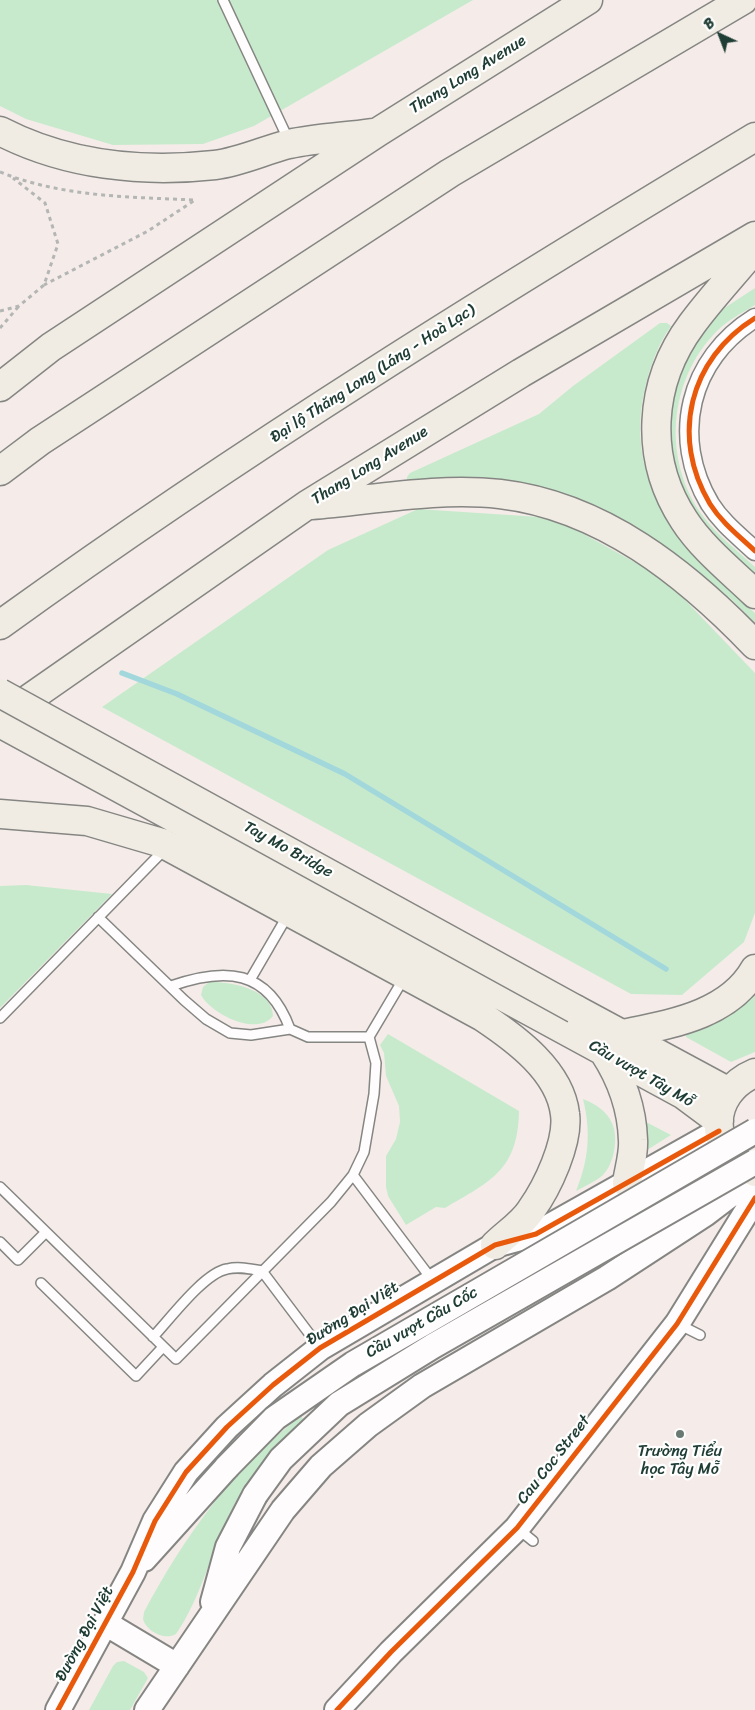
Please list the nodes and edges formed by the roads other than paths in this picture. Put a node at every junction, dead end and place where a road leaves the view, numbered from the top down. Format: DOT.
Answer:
graph roads {
  1 [pos="223,0"];
  2 [pos="588,0"];
  3 [pos="743,0"];
  4 [pos="0,131"];
  5 [pos="378,132"];
  6 [pos="755,137"];
  7 [pos="290,144"];
  8 [pos="755,236"];
  9 [pos="755,248"];
  10 [pos="755,318"];
  11 [pos="0,387"];
  12 [pos="0,471"];
  13 [pos="307,505"];
  14 [pos="755,551"];
  15 [pos="755,594"];
  16 [pos="0,624"];
  17 [pos="755,645"];
  18 [pos="0,693"];
  19 [pos="0,719"];
  20 [pos="0,723"];
  21 [pos="0,814"];
  22 [pos="168,846"];
  23 [pos="289,912"];
  24 [pos="98,917"];
  25 [pos="755,969"];
  26 [pos="405,975"];
  27 [pos="250,980"];
  28 [pos="171,986"];
  29 [pos="0,1018"];
  30 [pos="569,1019"];
  31 [pos="290,1029"];
  32 [pos="623,1034"];
  33 [pos="370,1037"];
  34 [pos="604,1052"];
  35 [pos="755,1074"];
  36 [pos="729,1092"];
  37 [pos="719,1126"];
  38 [pos="755,1131"];
  39 [pos="755,1162"];
  40 [pos="755,1174"];
  41 [pos="354,1175"];
  42 [pos="627,1183"];
  43 [pos="0,1187"];
  44 [pos="755,1198"];
  45 [pos="46,1232"];
  46 [pos="0,1242"];
  47 [pos="495,1245"];
  48 [pos="262,1271"];
  49 [pos="433,1281"];
  50 [pos="41,1283"];
  51 [pos="677,1324"];
  52 [pos="700,1335"];
  53 [pos="153,1337"];
  54 [pos="163,1347"];
  55 [pos="320,1348"];
  56 [pos="133,1572"];
  57 [pos="208,1621"];
  58 [pos="105,1623"];
  59 [pos="177,1666"];
  60 [pos="58,1710"];
  61 [pos="147,1710"];
  62 [pos="337,1710"];
  1 -- 7 [label="lane"];
  2 -- 5 [label="main road, Thang Long Avenue"];
  3 -- 12 [label="main road"];
  4 -- 7 [label="main road"];
  5 -- 7 [label="main road"];
  5 -- 11 [label="main road, Thang Long Avenue"];
  6 -- 16 [label="main road, Đại lộ Thăng Long (Láng - Hoà Lạc)"];
  8 -- 13 [label="main road, Thang Long Avenue"];
  9 -- 15 [label="main road"];
  10 -- 14 [label="street"];
  13 -- 17 [label="main road"];
  13 -- 19 [label="main road, Thang Long Avenue"];
  18 -- 30 [label="main road, Tay Mo Bridge, bridge"];
  20 -- 30 [label="main road, Tay Mo Bridge"];
  21 -- 22 [label="main road"];
  22 -- 23 [label="main road"];
  22 -- 24 [label="lane"];
  23 -- 26 [label="main road"];
  23 -- 27 [label="lane"];
  24 -- 28 [label="lane"];
  24 -- 29 [label="lane"];
  25 -- 32 [label="main road"];
  26 -- 33 [label="lane"];
  26 -- 47 [label="main road"];
  27 -- 28 [label="lane"];
  27 -- 31 [label="lane"];
  28 -- 31 [label="lane"];
  30 -- 32 [label="main road, Cầu vượt Tây Mỗ"];
  30 -- 34 [label="main road, Cầu vượt Tây Mỗ"];
  31 -- 33 [label="lane"];
  32 -- 36 [label="main road, Cầu vượt Tây Mỗ"];
  33 -- 41 [label="lane"];
  34 -- 37 [label="main road, Cầu vượt Tây Mỗ"];
  34 -- 42 [label="main road"];
  35 -- 36 [label="main road"];
  36 -- 37 [label="main road"];
  37 -- 40 [label="main road"];
  37 -- 42 [label="street, Đường Đại Việt"];
  38 -- 56 [label="street, Cầu vượt Cầu Cốc, bridge"];
  39 -- 57 [label="street, Cầu vượt Cầu Cốc, bridge"];
  40 -- 57 [label="street"];
  41 -- 48 [label="lane"];
  41 -- 49 [label="lane"];
  42 -- 47 [label="street, Đường Đại Việt"];
  43 -- 45 [label="lane"];
  44 -- 51 [label="street, Cau Coc Street"];
  45 -- 46 [label="lane"];
  45 -- 53 [label="lane"];
  47 -- 49 [label="street, Đường Đại Việt"];
  48 -- 53 [label="lane"];
  48 -- 54 [label="lane"];
  48 -- 55 [label="lane"];
  49 -- 55 [label="street, Đường Đại Việt"];
  50 -- 54 [label="lane"];
  51 -- 52 [label="lane"];
  51 -- 62 [label="street, Cau Coc Street"];
  53 -- 54 [label="lane"];
  55 -- 56 [label="street, Đường Đại Việt"];
  56 -- 58 [label="street, Đường Đại Việt"];
  57 -- 59 [label="street"];
  58 -- 59 [label="street"];
  58 -- 60 [label="street, Đường Đại Việt"];
  59 -- 61 [label="street"];
}
